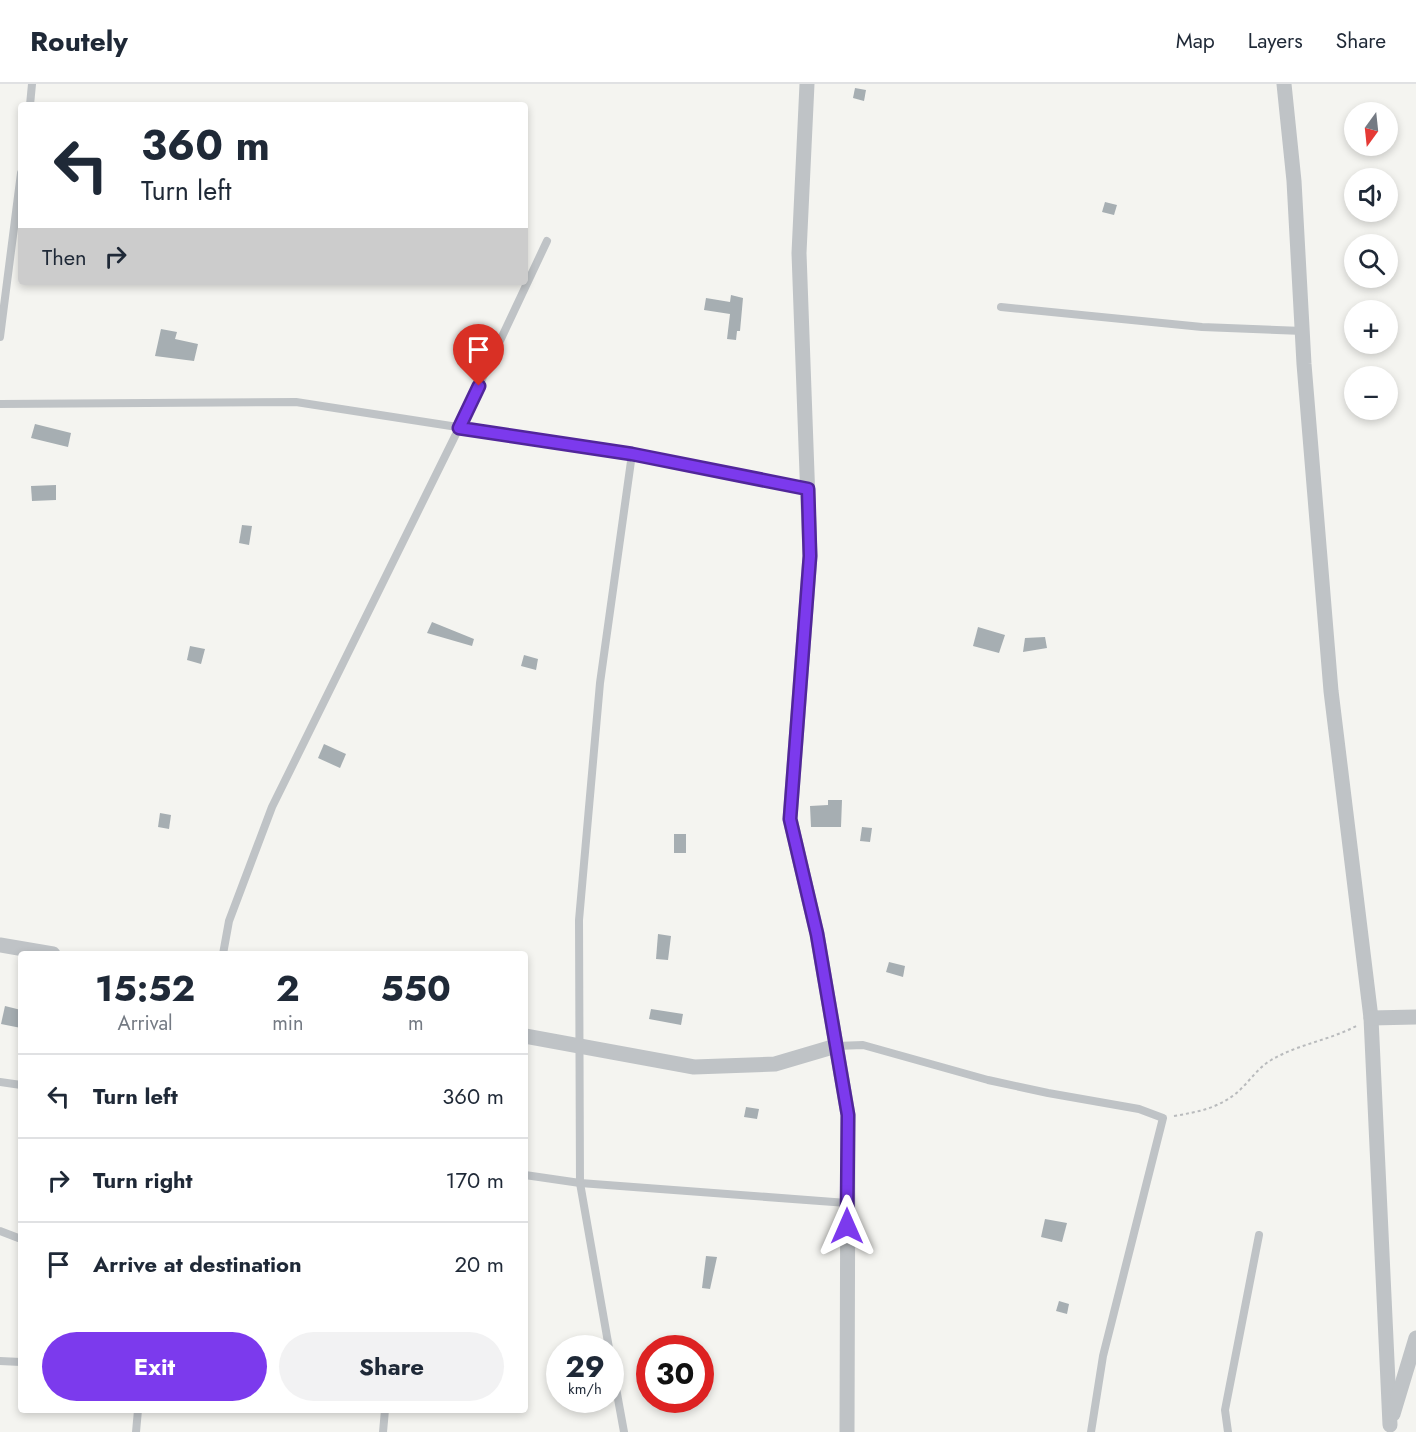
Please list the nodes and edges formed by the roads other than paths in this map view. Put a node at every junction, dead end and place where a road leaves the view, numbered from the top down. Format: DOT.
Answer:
graph roads {
  1 [pos="32,84"];
  2 [pos="807,84"];
  3 [pos="1284,84"];
  4 [pos="30,102"];
  5 [pos="18,196"];
  6 [pos="548,241"];
  7 [pos="528,283"];
  8 [pos="527,285"];
  9 [pos="1001,307"];
  10 [pos="1303,331"];
  11 [pos="0,337"];
  12 [pos="0,404"];
  13 [pos="459,428"];
  14 [pos="632,454"];
  15 [pos="808,489"];
  16 [pos="0,945"];
  17 [pos="35,951"];
  18 [pos="224,951"];
  19 [pos="1416,1017"];
  20 [pos="1371,1018"];
  21 [pos="528,1037"];
  22 [pos="579,1046"];
  23 [pos="836,1046"];
  24 [pos="0,1082"];
  25 [pos="18,1085"];
  26 [pos="528,1175"];
  27 [pos="580,1183"];
  28 [pos="847,1203"];
  29 [pos="0,1231"];
  30 [pos="1259,1235"];
  31 [pos="18,1238"];
  32 [pos="607,1335"];
  33 [pos="1416,1338"];
  34 [pos="0,1361"];
  35 [pos="18,1362"];
  36 [pos="138,1413"];
  37 [pos="385,1413"];
  38 [pos="621,1413"];
  39 [pos="1390,1429"];
  40 [pos="136,1432"];
  41 [pos="384,1432"];
  42 [pos="624,1432"];
  43 [pos="847,1432"];
  44 [pos="1091,1432"];
  45 [pos="1228,1432"];
  1 -- 4 [label="lane"];
  2 -- 15 [label="street"];
  3 -- 10 [label="street"];
  5 -- 11 [label="lane"];
  6 -- 7 [label="lane"];
  8 -- 13 [label="lane"];
  9 -- 10 [label="lane"];
  10 -- 20 [label="street"];
  12 -- 13 [label="lane"];
  13 -- 14 [label="lane"];
  13 -- 18 [label="lane"];
  14 -- 15 [label="lane"];
  14 -- 22 [label="lane"];
  15 -- 23 [label="street"];
  16 -- 17 [label="street"];
  19 -- 20 [label="street"];
  20 -- 39 [label="street"];
  21 -- 22 [label="street"];
  22 -- 23 [label="street"];
  22 -- 27 [label="lane"];
  23 -- 28 [label="street"];
  23 -- 44 [label="lane"];
  24 -- 25 [label="lane"];
  26 -- 27 [label="lane"];
  27 -- 28 [label="lane"];
  27 -- 32 [label="lane"];
  28 -- 43 [label="street"];
  29 -- 31 [label="lane"];
  30 -- 45 [label="lane"];
  33 -- 39 [label="street"];
  34 -- 35 [label="lane"];
  36 -- 40 [label="lane"];
  37 -- 41 [label="lane"];
  38 -- 42 [label="lane"];
}
